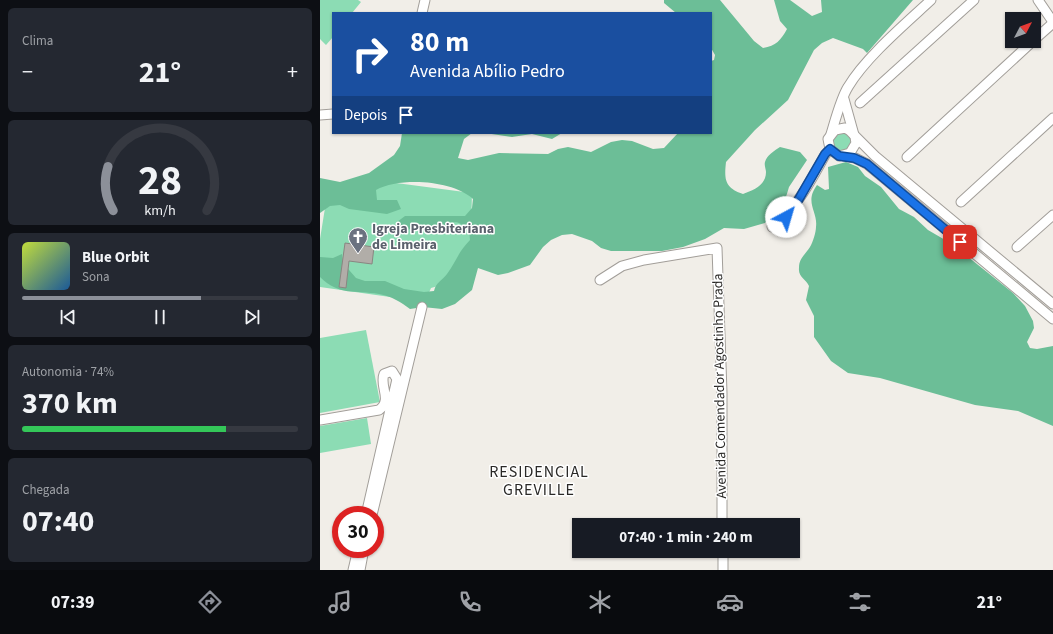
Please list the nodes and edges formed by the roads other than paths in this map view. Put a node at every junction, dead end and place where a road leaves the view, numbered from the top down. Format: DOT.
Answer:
graph roads {
  1 [pos="425,0"];
  2 [pos="931,0"];
  3 [pos="974,0"];
  4 [pos="1038,0"];
  5 [pos="422,12"];
  6 [pos="1053,22"];
  7 [pos="1041,34"];
  8 [pos="1026,48"];
  9 [pos="844,98"];
  10 [pos="860,103"];
  11 [pos="332,114"];
  12 [pos="320,115"];
  13 [pos="1053,118"];
  14 [pos="831,134"];
  15 [pos="854,136"];
  16 [pos="830,149"];
  17 [pos="844,156"];
  18 [pos="907,157"];
  19 [pos="961,202"];
  20 [pos="1053,214"];
  21 [pos="772,227"];
  22 [pos="1017,247"];
  23 [pos="600,280"];
  24 [pos="1053,304"];
  25 [pos="422,307"];
  26 [pos="1053,319"];
  27 [pos="320,420"];
  28 [pos="368,506"];
  29 [pos="374,506"];
  30 [pos="722,518"];
  31 [pos="356,558"];
  32 [pos="362,558"];
  33 [pos="723,558"];
  34 [pos="353,570"];
  35 [pos="360,570"];
  36 [pos="723,570"];
  1 -- 5 [label="street"];
  2 -- 9 [label="street"];
  3 -- 10 [label="street"];
  4 -- 6 [label="street"];
  6 -- 7 [label="street"];
  8 -- 18 [label="street"];
  9 -- 14 [label="street"];
  9 -- 15 [label="street"];
  11 -- 12 [label="street"];
  13 -- 19 [label="street"];
  14 -- 15 [label="street"];
  14 -- 16 [label="street"];
  15 -- 17 [label="street"];
  15 -- 24 [label="street"];
  16 -- 17 [label="street"];
  16 -- 21 [label="street"];
  17 -- 26 [label="street"];
  20 -- 22 [label="street"];
  23 -- 30 [label="street, Avenida Comendador Agostinho Prada"];
  25 -- 29 [label="street"];
  27 -- 28 [label="street"];
  31 -- 34 [label="street"];
  32 -- 35 [label="street"];
  33 -- 36 [label="street"];
}
